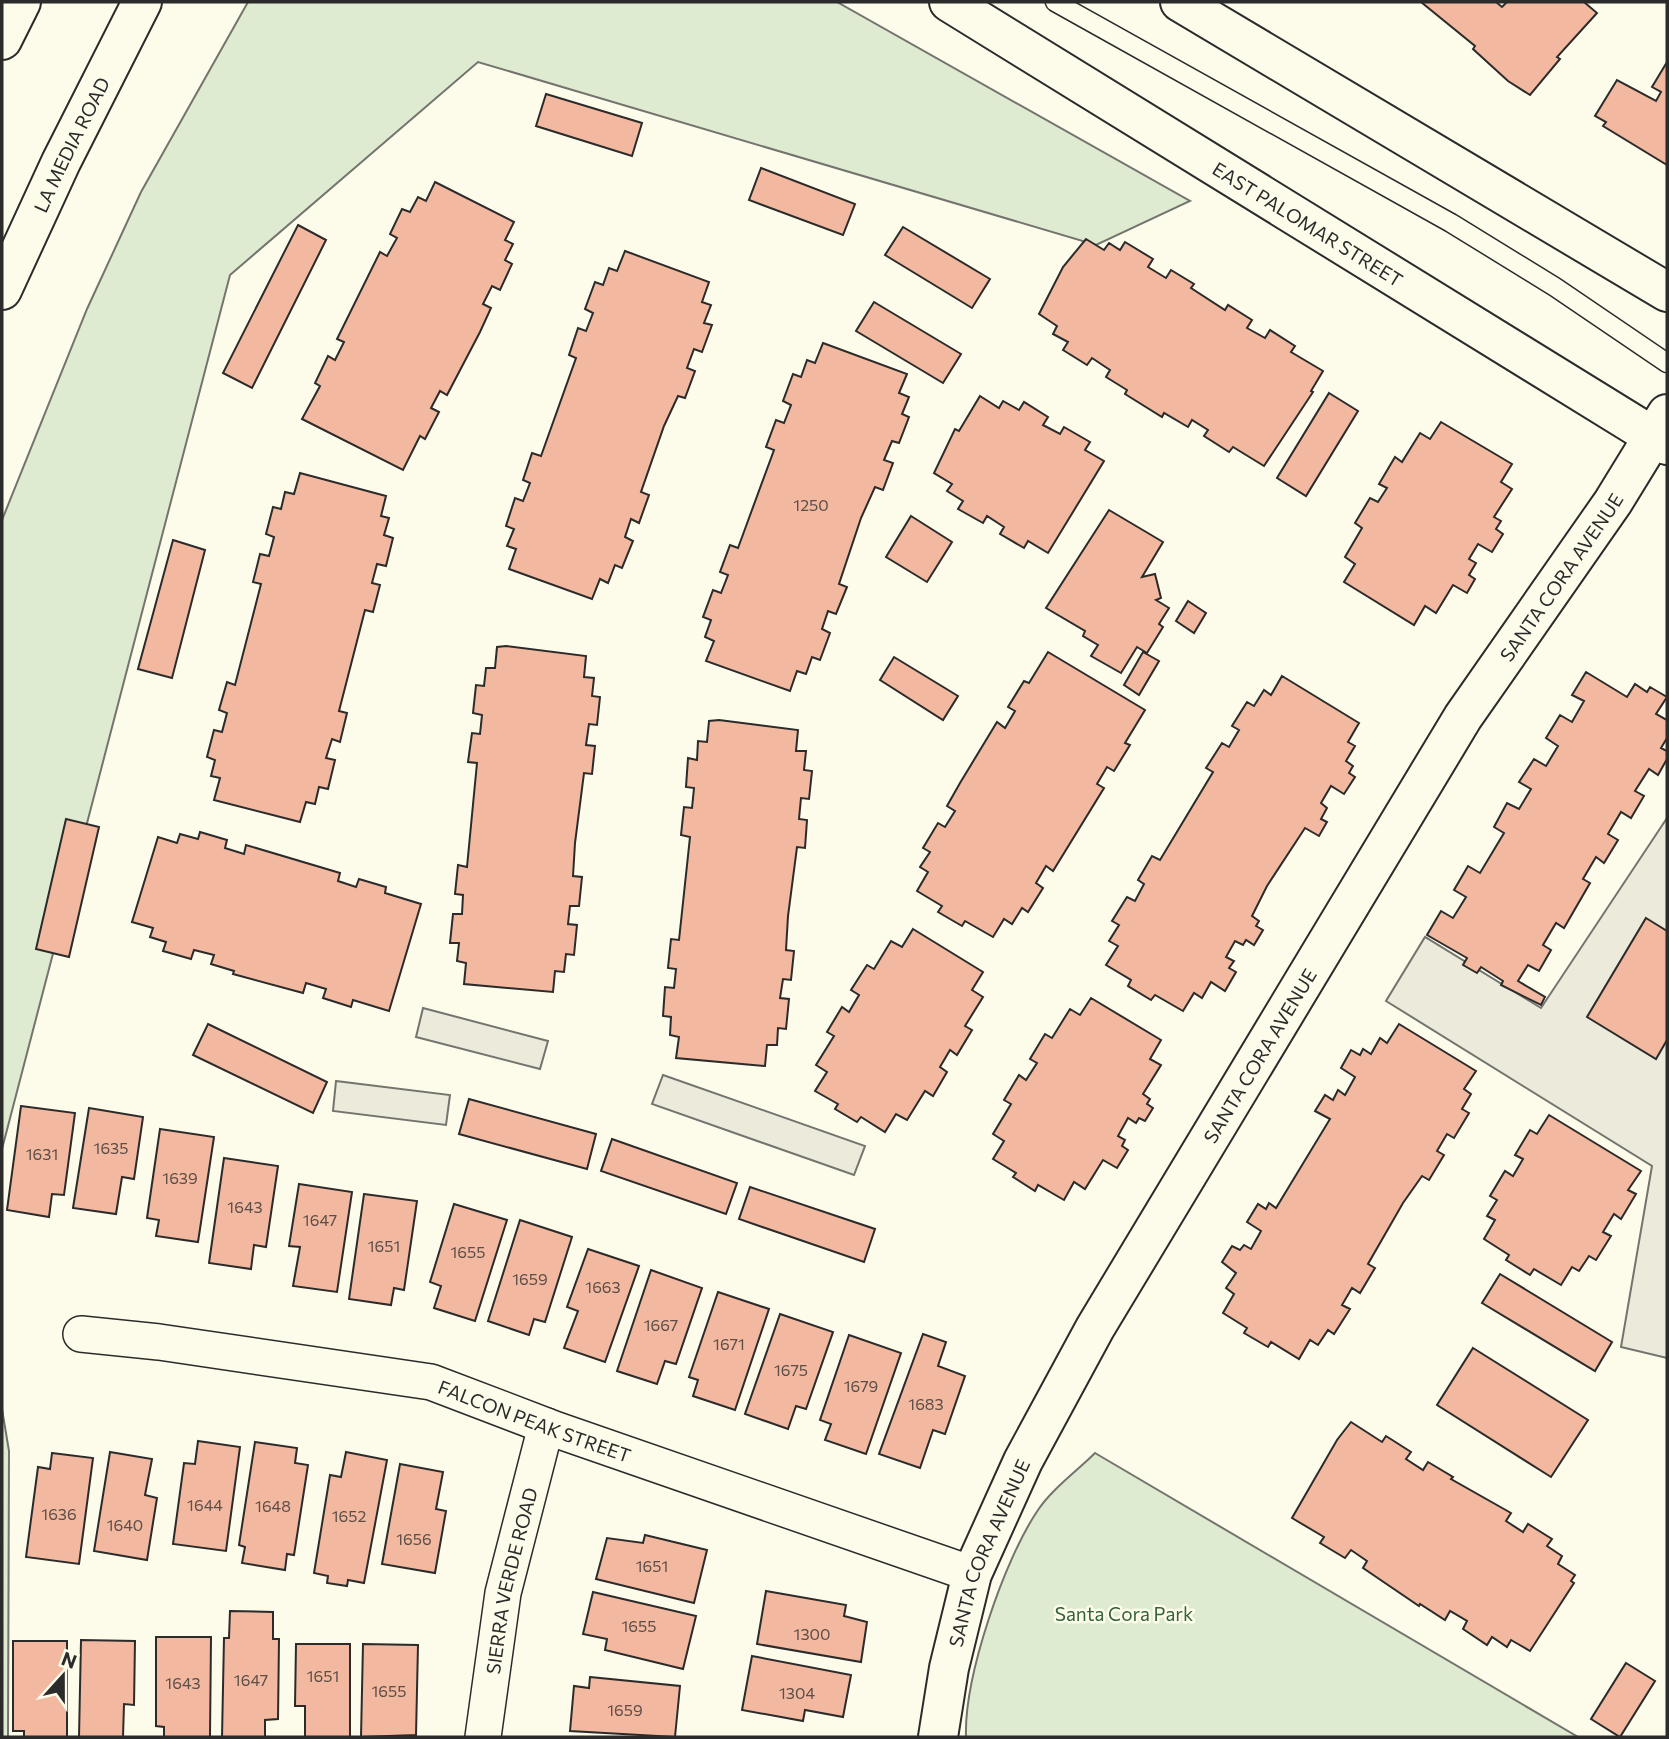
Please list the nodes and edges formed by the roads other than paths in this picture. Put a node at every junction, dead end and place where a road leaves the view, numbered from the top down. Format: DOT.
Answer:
graph roads {
  1 [pos="21,2"];
  2 [pos="142,2"];
  3 [pos="949,2"];
  4 [pos="1055,2"];
  5 [pos="1180,2"];
  6 [pos="2,40"];
  7 [pos="2,290"];
  8 [pos="1667,292"];
  9 [pos="1667,363"];
  10 [pos="1663,432"];
  11 [pos="81,1334"];
  12 [pos="546,1426"];
  13 [pos="972,1574"];
  14 [pos="482,1737"];
  15 [pos="938,1737"];
  1 -- 6 [label="main road"];
  2 -- 7 [label="main road, LA MEDIA ROAD"];
  3 -- 10 [label="main road, EAST PALOMAR STREET"];
  4 -- 9 [label="lane"];
  5 -- 8 [label="main road"];
  10 -- 13 [label="main road, SANTA CORA AVENUE"];
  11 -- 12 [label="street, FALCON PEAK STREET"];
  12 -- 13 [label="street, FALCON PEAK STREET"];
  12 -- 14 [label="street, SIERRA VERDE ROAD"];
  13 -- 15 [label="main road, SANTA CORA AVENUE"];
}
